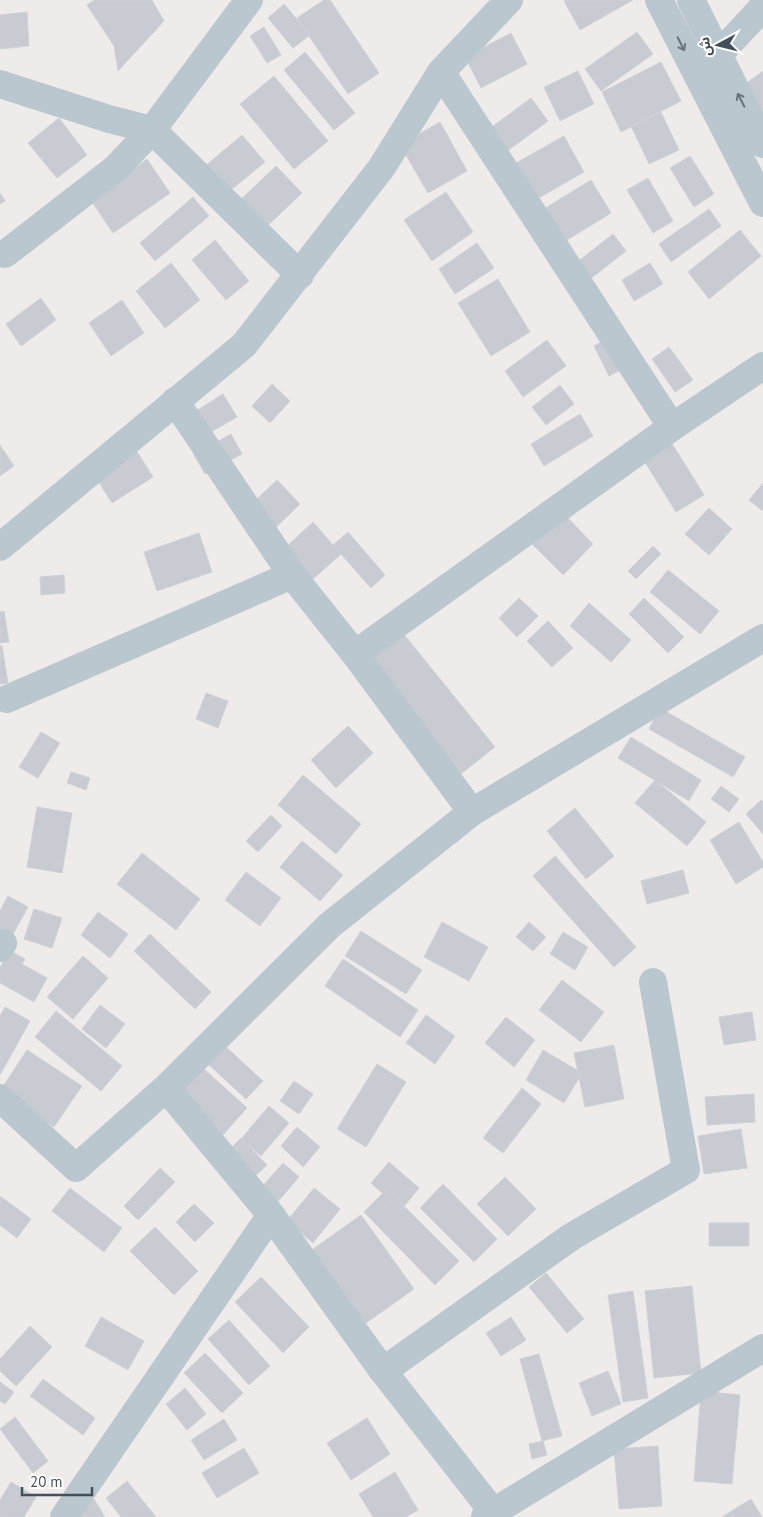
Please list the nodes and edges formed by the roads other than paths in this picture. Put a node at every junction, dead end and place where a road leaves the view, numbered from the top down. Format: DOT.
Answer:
graph roads {
  1 [pos="249,0"];
  2 [pos="509,0"];
  3 [pos="659,0"];
  4 [pos="692,0"];
  5 [pos="763,7"];
  6 [pos="718,56"];
  7 [pos="441,72"];
  8 [pos="697,77"];
  9 [pos="0,84"];
  10 [pos="152,130"];
  11 [pos="763,144"];
  12 [pos="763,203"];
  13 [pos="5,254"];
  14 [pos="300,275"];
  15 [pos="763,366"];
  16 [pos="175,402"];
  17 [pos="672,427"];
  18 [pos="0,546"];
  19 [pos="292,575"];
  20 [pos="763,638"];
  21 [pos="355,654"];
  22 [pos="7,699"];
  23 [pos="472,812"];
  24 [pos="653,982"];
  25 [pos="166,1088"];
  26 [pos="0,1098"];
  27 [pos="271,1215"];
  28 [pos="763,1348"];
  29 [pos="383,1371"];
  30 [pos="492,1515"];
  31 [pos="64,1517"];
  1 -- 10 [label="street"];
  2 -- 7 [label="street"];
  3 -- 8 [label="street, one-way"];
  4 -- 6 [label="street"];
  5 -- 6 [label="street"];
  6 -- 8 [label="street"];
  11 -- 6 [label="street, one-way"];
  7 -- 14 [label="street"];
  7 -- 17 [label="street"];
  8 -- 12 [label="street"];
  9 -- 10 [label="street"];
  10 -- 13 [label="street"];
  10 -- 14 [label="street"];
  14 -- 16 [label="street"];
  15 -- 17 [label="street"];
  16 -- 18 [label="street"];
  16 -- 19 [label="street"];
  17 -- 21 [label="street"];
  19 -- 21 [label="street"];
  19 -- 22 [label="street"];
  20 -- 23 [label="street"];
  21 -- 23 [label="street"];
  23 -- 25 [label="street"];
  24 -- 29 [label="street"];
  25 -- 26 [label="street"];
  25 -- 27 [label="street"];
  27 -- 29 [label="street"];
  27 -- 31 [label="street"];
  28 -- 30 [label="street"];
  29 -- 30 [label="street"];
}
